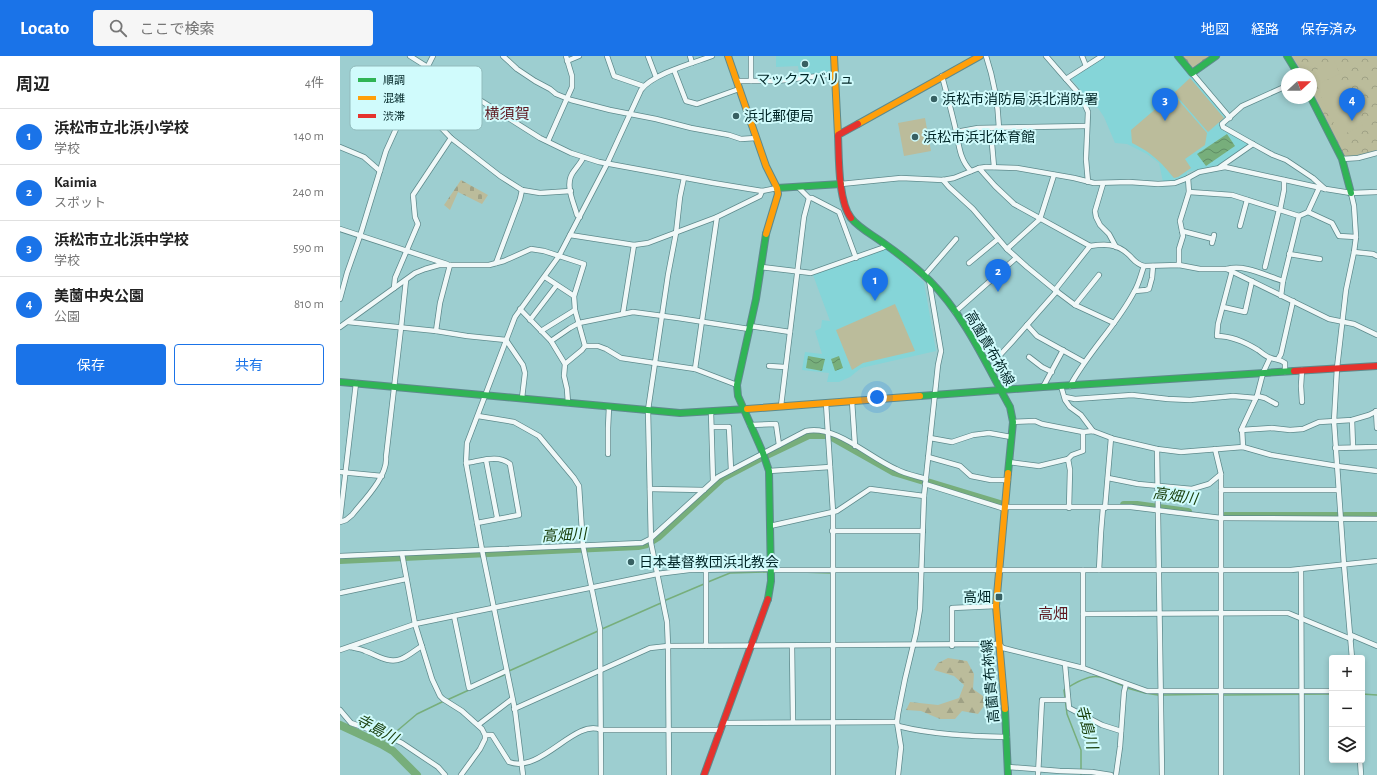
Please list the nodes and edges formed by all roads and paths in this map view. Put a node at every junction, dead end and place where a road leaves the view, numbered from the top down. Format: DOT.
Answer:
graph roads {
  1 [pos="410,56"];
  2 [pos="433,56"];
  3 [pos="503,56"];
  4 [pos="579,56"];
  5 [pos="607,56"];
  6 [pos="648,56"];
  7 [pos="690,56"];
  8 [pos="712,56"];
  9 [pos="728,56"];
  10 [pos="751,56"];
  11 [pos="834,56"];
  12 [pos="980,56"];
  13 [pos="986,56"];
  14 [pos="1046,56"];
  15 [pos="1082,56"];
  16 [pos="1102,56"];
  17 [pos="1178,56"];
  18 [pos="1216,56"];
  19 [pos="1287,56"];
  20 [pos="566,58"];
  21 [pos="692,63"];
  22 [pos="425,66"];
  23 [pos="428,66"];
  24 [pos="1086,66"];
  25 [pos="1294,68"];
  26 [pos="674,70"];
  27 [pos="1192,73"];
  28 [pos="835,74"];
  29 [pos="942,76"];
  30 [pos="656,77"];
  31 [pos="1066,79"];
  32 [pos="737,81"];
  33 [pos="751,81"];
  34 [pos="644,86"];
  35 [pos="739,88"];
  36 [pos="1281,88"];
  37 [pos="568,99"];
  38 [pos="482,102"];
  39 [pos="1314,104"];
  40 [pos="630,114"];
  41 [pos="1230,118"];
  42 [pos="1087,126"];
  43 [pos="998,128"];
  44 [pos="396,130"];
  45 [pos="443,130"];
  46 [pos="956,132"];
  47 [pos="838,135"];
  48 [pos="451,138"];
  49 [pos="756,138"];
  50 [pos="548,141"];
  51 [pos="992,144"];
  52 [pos="1253,144"];
  53 [pos="340,148"];
  54 [pos="1377,152"];
  55 [pos="583,158"];
  56 [pos="1342,159"];
  57 [pos="607,164"];
  58 [pos="994,167"];
  59 [pos="1219,167"];
  60 [pos="979,168"];
  61 [pos="380,171"];
  62 [pos="971,171"];
  63 [pos="1054,174"];
  64 [pos="684,178"];
  65 [pos="1188,178"];
  66 [pos="943,180"];
  67 [pos="1284,180"];
  68 [pos="1088,182"];
  69 [pos="841,184"];
  70 [pos="1103,184"];
  71 [pos="776,188"];
  72 [pos="799,188"];
  73 [pos="1319,188"];
  74 [pos="1326,189"];
  75 [pos="522,190"];
  76 [pos="762,190"];
  77 [pos="571,191"];
  78 [pos="1189,192"];
  79 [pos="1377,192"];
  80 [pos="1351,193"];
  81 [pos="809,198"];
  82 [pos="1247,200"];
  83 [pos="1279,210"];
  84 [pos="1308,212"];
  85 [pos="1299,216"];
  86 [pos="580,217"];
  87 [pos="717,217"];
  88 [pos="1040,219"];
  89 [pos="1240,226"];
  90 [pos="340,229"];
  91 [pos="1182,231"];
  92 [pos="676,233"];
  93 [pos="570,235"];
  94 [pos="360,236"];
  95 [pos="1356,237"];
  96 [pos="956,239"];
  97 [pos="998,239"];
  98 [pos="1213,239"];
  99 [pos="634,245"];
  100 [pos="887,245"];
  101 [pos="1090,246"];
  102 [pos="1116,247"];
  103 [pos="1007,249"];
  104 [pos="408,251"];
  105 [pos="1354,252"];
  106 [pos="1289,254"];
  107 [pos="559,256"];
  108 [pos="1377,256"];
  109 [pos="856,258"];
  110 [pos="1016,258"];
  111 [pos="1320,259"];
  112 [pos="496,263"];
  113 [pos="969,263"];
  114 [pos="1179,265"];
  115 [pos="450,266"];
  116 [pos="1144,266"];
  117 [pos="1153,266"];
  118 [pos="761,267"];
  119 [pos="1265,267"];
  120 [pos="1229,270"];
  121 [pos="798,272"];
  122 [pos="1099,275"];
  123 [pos="545,277"];
  124 [pos="927,278"];
  125 [pos="406,280"];
  126 [pos="1252,281"];
  127 [pos="1283,281"];
  128 [pos="556,286"];
  129 [pos="394,288"];
  130 [pos="1056,291"];
  131 [pos="1135,291"];
  132 [pos="574,296"];
  133 [pos="1282,296"];
  134 [pos="340,299"];
  135 [pos="1293,301"];
  136 [pos="1075,304"];
  137 [pos="1223,307"];
  138 [pos="520,309"];
  139 [pos="575,310"];
  140 [pos="955,312"];
  141 [pos="623,313"];
  142 [pos="663,316"];
  143 [pos="530,320"];
  144 [pos="348,322"];
  145 [pos="702,322"];
  146 [pos="1342,322"];
  147 [pos="1114,323"];
  148 [pos="579,324"];
  149 [pos="1026,325"];
  150 [pos="340,327"];
  151 [pos="402,328"];
  152 [pos="749,328"];
  153 [pos="436,331"];
  154 [pos="541,331"];
  155 [pos="790,332"];
  156 [pos="1377,335"];
  157 [pos="971,338"];
  158 [pos="506,340"];
  159 [pos="551,341"];
  160 [pos="585,346"];
  161 [pos="1063,350"];
  162 [pos="1029,357"];
  163 [pos="1270,358"];
  164 [pos="1278,358"];
  165 [pos="1084,362"];
  166 [pos="655,363"];
  167 [pos="565,364"];
  168 [pos="769,366"];
  169 [pos="1377,366"];
  170 [pos="785,367"];
  171 [pos="1336,368"];
  172 [pos="695,369"];
  173 [pos="1302,370"];
  174 [pos="1052,372"];
  175 [pos="1285,372"];
  176 [pos="1263,373"];
  177 [pos="340,382"];
  178 [pos="356,383"];
  179 [pos="737,385"];
  180 [pos="1061,386"];
  181 [pos="1070,386"];
  182 [pos="394,387"];
  183 [pos="1043,387"];
  184 [pos="1001,391"];
  185 [pos="485,395"];
  186 [pos="935,395"];
  187 [pos="1065,397"];
  188 [pos="1257,397"];
  189 [pos="522,398"];
  190 [pos="852,401"];
  191 [pos="1302,402"];
  192 [pos="568,403"];
  193 [pos="826,403"];
  194 [pos="1276,404"];
  195 [pos="781,406"];
  196 [pos="609,407"];
  197 [pos="743,409"];
  198 [pos="648,410"];
  199 [pos="1376,411"];
  200 [pos="711,412"];
  201 [pos="478,416"];
  202 [pos="1352,420"];
  203 [pos="1334,421"];
  204 [pos="1013,422"];
  205 [pos="750,425"];
  206 [pos="712,427"];
  207 [pos="1377,428"];
  208 [pos="1242,430"];
  209 [pos="1093,431"];
  210 [pos="828,432"];
  211 [pos="1083,432"];
  212 [pos="1011,437"];
  213 [pos="930,438"];
  214 [pos="1111,438"];
  215 [pos="779,445"];
  216 [pos="855,446"];
  217 [pos="1243,447"];
  218 [pos="1377,447"];
  219 [pos="1335,448"];
  220 [pos="1353,448"];
  221 [pos="1157,449"];
  222 [pos="1215,449"];
  223 [pos="763,453"];
  224 [pos="608,454"];
  225 [pos="928,457"];
  226 [pos="1068,459"];
  227 [pos="486,460"];
  228 [pos="1009,462"];
  229 [pos="466,463"];
  230 [pos="1337,466"];
  231 [pos="830,467"];
  232 [pos="731,470"];
  233 [pos="769,471"];
  234 [pos="1377,471"];
  235 [pos="340,472"];
  236 [pos="346,473"];
  237 [pos="1221,474"];
  238 [pos="382,476"];
  239 [pos="1108,478"];
  240 [pos="1008,480"];
  241 [pos="713,481"];
  242 [pos="925,482"];
  243 [pos="1157,486"];
  244 [pos="650,489"];
  245 [pos="704,490"];
  246 [pos="1221,490"];
  247 [pos="1338,490"];
  248 [pos="924,496"];
  249 [pos="1069,506"];
  250 [pos="1105,507"];
  251 [pos="1005,508"];
  252 [pos="1158,508"];
  253 [pos="833,512"];
  254 [pos="1221,517"];
  255 [pos="1341,518"];
  256 [pos="496,519"];
  257 [pos="1377,519"];
  258 [pos="340,521"];
  259 [pos="477,523"];
  260 [pos="770,526"];
  261 [pos="832,531"];
  262 [pos="923,531"];
  263 [pos="650,541"];
  264 [pos="583,548"];
  265 [pos="482,552"];
  266 [pos="340,556"];
  267 [pos="402,556"];
  268 [pos="1377,562"];
  269 [pos="1344,565"];
  270 [pos="1301,569"];
  271 [pos="706,570"];
  272 [pos="833,570"];
  273 [pos="921,570"];
  274 [pos="1083,570"];
  275 [pos="1100,570"];
  276 [pos="1158,570"];
  277 [pos="1222,570"];
  278 [pos="771,571"];
  279 [pos="999,571"];
  280 [pos="656,574"];
  281 [pos="406,579"];
  282 [pos="591,588"];
  283 [pos="340,593"];
  284 [pos="996,606"];
  285 [pos="494,608"];
  286 [pos="1084,614"];
  287 [pos="1160,614"];
  288 [pos="1221,614"];
  289 [pos="454,616"];
  290 [pos="1301,619"];
  291 [pos="415,624"];
  292 [pos="1351,637"];
  293 [pos="999,644"];
  294 [pos="422,646"];
  295 [pos="668,646"];
  296 [pos="706,646"];
  297 [pos="751,646"];
  298 [pos="792,646"];
  299 [pos="833,646"];
  300 [pos="913,646"];
  301 [pos="952,646"];
  302 [pos="1377,646"];
  303 [pos="350,647"];
  304 [pos="340,650"];
  305 [pos="1352,655"];
  306 [pos="1065,664"];
  307 [pos="1083,668"];
  308 [pos="601,670"];
  309 [pos="506,671"];
  310 [pos="1126,686"];
  311 [pos="1161,691"];
  312 [pos="1222,691"];
  313 [pos="1329,691"];
  314 [pos="1301,693"];
  315 [pos="512,699"];
  316 [pos="1066,700"];
  317 [pos="514,709"];
  318 [pos="340,710"];
  319 [pos="793,722"];
  320 [pos="833,722"];
  321 [pos="723,723"];
  322 [pos="898,724"];
  323 [pos="478,725"];
  324 [pos="669,729"];
  325 [pos="601,730"];
  326 [pos="721,730"];
  327 [pos="1121,731"];
  328 [pos="485,735"];
  329 [pos="1007,737"];
  330 [pos="1360,763"];
  331 [pos="521,764"];
  332 [pos="1008,767"];
  333 [pos="1038,769"];
  334 [pos="444,775"];
  335 [pos="461,775"];
  336 [pos="523,775"];
  337 [pos="601,775"];
  338 [pos="669,775"];
  339 [pos="704,775"];
  340 [pos="833,775"];
  341 [pos="898,775"];
  342 [pos="1008,775"];
  343 [pos="1038,775"];
  344 [pos="1111,775"];
  345 [pos="1116,775"];
  346 [pos="1162,775"];
  347 [pos="1221,775"];
  348 [pos="1302,775"];
  349 [pos="1362,775"];
  1 -- 22 [label="street"];
  2 -- 23 [label="street"];
  3 -- 37 [label="street"];
  4 -- 20 [label="street"];
  5 -- 34 [label="street"];
  6 -- 30 [label="street"];
  7 -- 21 [label="street"];
  8 -- 21 [label="street"];
  9 -- 32 [label="street"];
  10 -- 33 [label="street"];
  11 -- 28 [label="street, 高薗貴布祢線"];
  12 -- 29 [label="street"];
  13 -- 43 [label="street"];
  14 -- 31 [label="street"];
  15 -- 24 [label="street"];
  16 -- 24 [label="street"];
  17 -- 27 [label="street"];
  18 -- 27 [label="street"];
  19 -- 25 [label="street"];
  20 -- 37 [label="street"];
  21 -- 26 [label="street"];
  24 -- 31 [label="street"];
  26 -- 30 [label="street"];
  26 -- 35 [label="street"];
  27 -- 41 [label="street"];
  28 -- 33 [label="street"];
  28 -- 47 [label="street, 高薗貴布祢線"];
  29 -- 46 [label="street"];
  29 -- 47 [label="street"];
  30 -- 34 [label="street"];
  31 -- 42 [label="street"];
  32 -- 33 [label="street"];
  32 -- 35 [label="street"];
  34 -- 40 [label="street"];
  35 -- 49 [label="street"];
  36 -- 41 [label="street"];
  37 -- 40 [label="street"];
  37 -- 50 [label="street"];
  38 -- 50 [label="street"];
  39 -- 56 [label="street"];
  40 -- 49 [label="street"];
  40 -- 57 [label="street"];
  41 -- 52 [label="street"];
  42 -- 43 [label="street"];
  42 -- 68 [label="street"];
  43 -- 46 [label="street"];
  44 -- 61 [label="street"];
  45 -- 48 [label="street"];
  46 -- 62 [label="street"];
  47 -- 69 [label="street, 高薗貴布祢線"];
  48 -- 75 [label="street"];
  48 -- 104 [label="street"];
  49 -- 71 [label="street"];
  50 -- 55 [label="street"];
  51 -- 58 [label="street"];
  52 -- 59 [label="street"];
  52 -- 74 [label="street"];
  53 -- 61 [label="street"];
  54 -- 56 [label="street"];
  55 -- 57 [label="street"];
  55 -- 77 [label="street"];
  56 -- 80 [label="street"];
  57 -- 64 [label="street"];
  57 -- 86 [label="street"];
  58 -- 60 [label="street"];
  58 -- 63 [label="street"];
  59 -- 65 [label="street"];
  59 -- 67 [label="street"];
  60 -- 62 [label="street"];
  60 -- 88 [label="street"];
  61 -- 94 [label="street"];
  62 -- 66 [label="street"];
  63 -- 68 [label="street"];
  63 -- 88 [label="street"];
  64 -- 76 [label="street"];
  64 -- 92 [label="street"];
  65 -- 70 [label="street"];
  65 -- 78 [label="street"];
  66 -- 69 [label="street"];
  66 -- 97 [label="street"];
  67 -- 73 [label="street"];
  67 -- 83 [label="street"];
  68 -- 70 [label="street"];
  69 -- 72 [label="street"];
  69 -- 100 [label="street, 高薗貴布祢線"];
  70 -- 102 [label="street"];
  71 -- 72 [label="street"];
  71 -- 76 [label="street"];
  71 -- 118 [label="street"];
  72 -- 81 [label="street"];
  73 -- 74 [label="street"];
  73 -- 84 [label="street"];
  74 -- 80 [label="street"];
  75 -- 77 [label="street"];
  75 -- 112 [label="street"];
  76 -- 87 [label="street"];
  77 -- 86 [label="street"];
  78 -- 82 [label="street"];
  78 -- 91 [label="street"];
  79 -- 80 [label="street"];
  80 -- 95 [label="street"];
  81 -- 109 [label="street"];
  81 -- 121 [label="street"];
  82 -- 83 [label="street"];
  82 -- 89 [label="street"];
  83 -- 85 [label="street"];
  83 -- 119 [label="street"];
  84 -- 85 [label="street"];
  84 -- 95 [label="street"];
  85 -- 106 [label="street"];
  86 -- 93 [label="street"];
  87 -- 92 [label="street"];
  87 -- 145 [label="street"];
  88 -- 101 [label="street"];
  88 -- 103 [label="street"];
  90 -- 94 [label="street"];
  91 -- 98 [label="street"];
  91 -- 114 [label="street"];
  92 -- 99 [label="street"];
  92 -- 142 [label="street"];
  93 -- 99 [label="street"];
  93 -- 107 [label="street"];
  94 -- 104 [label="street"];
  94 -- 134 [label="street"];
  95 -- 105 [label="street"];
  96 -- 124 [label="street"];
  97 -- 103 [label="street"];
  97 -- 113 [label="street"];
  99 -- 141 [label="street"];
  100 -- 109 [label="street"];
  100 -- 124 [label="street, 高薗貴布祢線"];
  101 -- 102 [label="street"];
  101 -- 130 [label="street"];
  102 -- 116 [label="street"];
  103 -- 110 [label="street"];
  104 -- 115 [label="street"];
  104 -- 129 [label="street"];
  105 -- 108 [label="street"];
  105 -- 146 [label="street"];
  106 -- 111 [label="street"];
  106 -- 127 [label="street"];
  107 -- 112 [label="street"];
  107 -- 123 [label="street"];
  107 -- 132 [label="street"];
  109 -- 121 [label="street"];
  110 -- 130 [label="street"];
  110 -- 140 [label="street"];
  112 -- 115 [label="street"];
  114 -- 117 [label="street"];
  114 -- 120 [label="street"];
  115 -- 125 [label="street"];
  115 -- 153 [label="street"];
  116 -- 117 [label="street"];
  116 -- 131 [label="street"];
  117 -- 131 [label="street"];
  118 -- 121 [label="street"];
  118 -- 152 [label="street"];
  120 -- 126 [label="street"];
  120 -- 127 [label="street"];
  120 -- 137 [label="street"];
  121 -- 155 [label="street"];
  122 -- 136 [label="street"];
  123 -- 128 [label="street"];
  123 -- 138 [label="street"];
  124 -- 140 [label="street, 高薗貴布祢線"];
  124 -- 186 [label="street"];
  125 -- 129 [label="street"];
  125 -- 151 [label="street"];
  126 -- 133 [label="street"];
  126 -- 137 [label="street"];
  127 -- 133 [label="street"];
  128 -- 132 [label="street"];
  128 -- 143 [label="street"];
  129 -- 144 [label="street"];
  130 -- 136 [label="street"];
  130 -- 149 [label="street"];
  131 -- 147 [label="street"];
  132 -- 139 [label="street"];
  133 -- 135 [label="street"];
  135 -- 146 [label="street"];
  135 -- 164 [label="street"];
  136 -- 147 [label="street"];
  137 -- 163 [label="street"];
  138 -- 143 [label="street"];
  138 -- 158 [label="street"];
  139 -- 148 [label="street"];
  139 -- 154 [label="street"];
  140 -- 157 [label="street, 高薗貴布祢線"];
  141 -- 142 [label="street"];
  141 -- 148 [label="street"];
  142 -- 145 [label="street"];
  142 -- 166 [label="street"];
  143 -- 154 [label="street"];
  144 -- 150 [label="street"];
  144 -- 151 [label="street"];
  145 -- 152 [label="street"];
  145 -- 172 [label="street"];
  146 -- 156 [label="street"];
  146 -- 171 [label="street"];
  147 -- 165 [label="street"];
  148 -- 159 [label="street"];
  148 -- 160 [label="street"];
  149 -- 157 [label="street"];
  149 -- 161 [label="street"];
  151 -- 153 [label="street"];
  151 -- 182 [label="street"];
  152 -- 155 [label="street"];
  152 -- 179 [label="street"];
  153 -- 158 [label="street"];
  154 -- 159 [label="street"];
  155 -- 170 [label="street"];
  157 -- 184 [label="street, 高薗貴布祢線"];
  158 -- 185 [label="street"];
  158 -- 189 [label="street"];
  159 -- 167 [label="street"];
  160 -- 166 [label="street"];
  160 -- 167 [label="street"];
  161 -- 165 [label="street"];
  161 -- 174 [label="street"];
  162 -- 174 [label="street"];
  163 -- 164 [label="street"];
  163 -- 176 [label="street"];
  164 -- 175 [label="street"];
  165 -- 181 [label="street"];
  166 -- 172 [label="street"];
  166 -- 198 [label="street"];
  167 -- 192 [label="street"];
  168 -- 170 [label="street"];
  169 -- 171 [label="street"];
  170 -- 195 [label="street"];
  171 -- 173 [label="street"];
  171 -- 203 [label="street"];
  172 -- 179 [label="street"];
  173 -- 175 [label="street"];
  173 -- 191 [label="street"];
  174 -- 183 [label="street"];
  175 -- 176 [label="street"];
  176 -- 181 [label="street"];
  176 -- 188 [label="street"];
  177 -- 178 [label="street"];
  178 -- 182 [label="street"];
  178 -- 236 [label="street"];
  179 -- 197 [label="street"];
  180 -- 181 [label="street"];
  180 -- 183 [label="street"];
  180 -- 187 [label="street"];
  182 -- 185 [label="street"];
  182 -- 238 [label="street"];
  183 -- 184 [label="street"];
  184 -- 186 [label="street"];
  184 -- 204 [label="street, 高薗貴布祢線"];
  185 -- 189 [label="street"];
  185 -- 201 [label="street"];
  186 -- 190 [label="street"];
  186 -- 213 [label="street"];
  187 -- 188 [label="street"];
  187 -- 209 [label="street"];
  188 -- 194 [label="street"];
  188 -- 208 [label="street"];
  189 -- 192 [label="street"];
  190 -- 193 [label="street"];
  190 -- 216 [label="street"];
  192 -- 196 [label="street"];
  193 -- 195 [label="street"];
  193 -- 210 [label="street"];
  195 -- 197 [label="street"];
  196 -- 198 [label="street"];
  196 -- 224 [label="street"];
  197 -- 200 [label="street"];
  197 -- 205 [label="street"];
  198 -- 200 [label="street"];
  198 -- 244 [label="street"];
  199 -- 202 [label="street"];
  199 -- 207 [label="street"];
  200 -- 206 [label="street"];
  201 -- 229 [label="street"];
  201 -- 264 [label="street"];
  202 -- 203 [label="street"];
  202 -- 220 [label="street"];
  203 -- 208 [label="street"];
  203 -- 219 [label="street"];
  204 -- 211 [label="street"];
  204 -- 212 [label="street, 高薗貴布祢線"];
  205 -- 215 [label="street"];
  205 -- 223 [label="street"];
  206 -- 232 [label="street"];
  206 -- 241 [label="street"];
  208 -- 217 [label="street"];
  209 -- 211 [label="street"];
  209 -- 214 [label="street"];
  210 -- 215 [label="street"];
  210 -- 216 [label="street"];
  210 -- 231 [label="street"];
  211 -- 226 [label="street"];
  212 -- 213 [label="street"];
  212 -- 228 [label="street, 高薗貴布祢線"];
  213 -- 225 [label="street"];
  214 -- 221 [label="street"];
  214 -- 239 [label="street"];
  215 -- 223 [label="street"];
  216 -- 242 [label="street"];
  217 -- 222 [label="street"];
  217 -- 230 [label="street"];
  218 -- 220 [label="street"];
  219 -- 220 [label="street"];
  219 -- 230 [label="street"];
  221 -- 222 [label="street"];
  221 -- 243 [label="street"];
  222 -- 237 [label="street"];
  223 -- 232 [label="street"];
  223 -- 233 [label="street"];
  225 -- 240 [label="street"];
  225 -- 242 [label="street"];
  226 -- 228 [label="street"];
  226 -- 249 [label="street"];
  227 -- 229 [label="street"];
  227 -- 256 [label="street"];
  227 -- 256 [label="street"];
  228 -- 240 [label="street, 高薗貴布祢線"];
  229 -- 259 [label="street"];
  230 -- 234 [label="street"];
  230 -- 247 [label="street"];
  231 -- 233 [label="street"];
  231 -- 253 [label="street"];
  232 -- 241 [label="street"];
  233 -- 260 [label="street"];
  235 -- 236 [label="street"];
  236 -- 238 [label="street"];
  236 -- 258 [label="street"];
  237 -- 243 [label="street"];
  237 -- 246 [label="street"];
  238 -- 258 [label="street"];
  239 -- 243 [label="street"];
  239 -- 250 [label="street"];
  240 -- 251 [label="street, 高薗貴布祢線"];
  241 -- 245 [label="street"];
  242 -- 248 [label="street"];
  242 -- 251 [label="street"];
  243 -- 252 [label="street"];
  244 -- 245 [label="street"];
  244 -- 263 [label="street"];
  245 -- 263 [label="street"];
  246 -- 247 [label="street"];
  246 -- 254 [label="street"];
  247 -- 255 [label="street"];
  248 -- 253 [label="street"];
  248 -- 262 [label="street"];
  249 -- 250 [label="street"];
  249 -- 251 [label="street"];
  250 -- 252 [label="street"];
  250 -- 275 [label="street"];
  251 -- 279 [label="street, 高薗貴布祢線"];
  252 -- 254 [label="street"];
  252 -- 276 [label="street"];
  253 -- 260 [label="street"];
  253 -- 261 [label="street"];
  254 -- 255 [label="street"];
  254 -- 277 [label="street"];
  255 -- 257 [label="street"];
  255 -- 269 [label="street"];
  256 -- 259 [label="street"];
  259 -- 265 [label="street"];
  260 -- 278 [label="street"];
  261 -- 262 [label="street"];
  261 -- 272 [label="street"];
  262 -- 273 [label="street"];
  263 -- 264 [label="street"];
  263 -- 280 [label="street"];
  264 -- 265 [label="street"];
  264 -- 282 [label="street"];
  265 -- 267 [label="street"];
  265 -- 285 [label="street"];
  266 -- 267 [label="street"];
  267 -- 281 [label="street"];
  268 -- 269 [label="street"];
  269 -- 270 [label="street"];
  269 -- 292 [label="street"];
  270 -- 277 [label="street"];
  270 -- 290 [label="street"];
  271 -- 278 [label="street"];
  271 -- 280 [label="street"];
  271 -- 296 [label="street"];
  272 -- 273 [label="street"];
  272 -- 278 [label="street"];
  272 -- 299 [label="street"];
  273 -- 279 [label="street"];
  273 -- 300 [label="street"];
  274 -- 275 [label="street"];
  274 -- 279 [label="street"];
  274 -- 286 [label="street"];
  275 -- 276 [label="street"];
  276 -- 277 [label="street"];
  276 -- 287 [label="street"];
  277 -- 288 [label="street"];
  278 -- 297 [label="street"];
  279 -- 284 [label="street, 高薗貴布祢線"];
  280 -- 282 [label="street"];
  280 -- 295 [label="street"];
  281 -- 283 [label="street"];
  281 -- 291 [label="street"];
  282 -- 285 [label="street"];
  282 -- 308 [label="street"];
  284 -- 293 [label="street, 高薗貴布祢線"];
  284 -- 301 [label="street"];
  285 -- 289 [label="street"];
  285 -- 309 [label="street"];
  286 -- 287 [label="street"];
  286 -- 307 [label="street"];
  287 -- 288 [label="street"];
  287 -- 311 [label="street"];
  288 -- 290 [label="street"];
  288 -- 312 [label="street"];
  289 -- 291 [label="street"];
  289 -- 309 [label="street"];
  290 -- 292 [label="street"];
  290 -- 314 [label="street"];
  291 -- 294 [label="street"];
  291 -- 303 [label="street"];
  292 -- 302 [label="street"];
  292 -- 305 [label="street"];
  293 -- 301 [label="street"];
  293 -- 306 [label="street"];
  293 -- 329 [label="street, 高薗貴布祢線"];
  294 -- 303 [label="street"];
  294 -- 323 [label="street"];
  295 -- 296 [label="street"];
  295 -- 308 [label="street"];
  295 -- 324 [label="street"];
  296 -- 297 [label="street"];
  297 -- 298 [label="street"];
  297 -- 321 [label="street"];
  298 -- 299 [label="street"];
  298 -- 319 [label="street"];
  299 -- 300 [label="street"];
  299 -- 320 [label="street"];
  300 -- 301 [label="street"];
  300 -- 322 [label="street"];
  303 -- 304 [label="street"];
  306 -- 307 [label="street"];
  306 -- 316 [label="street"];
  307 -- 310 [label="street"];
  308 -- 317 [label="street"];
  308 -- 325 [label="street"];
  309 -- 315 [label="street"];
  310 -- 311 [label="street"];
  310 -- 327 [label="street"];
  311 -- 312 [label="street"];
  311 -- 346 [label="street"];
  312 -- 314 [label="street"];
  312 -- 347 [label="street"];
  313 -- 314 [label="street"];
  314 -- 348 [label="street"];
  315 -- 317 [label="street"];
  315 -- 323 [label="street"];
  316 -- 327 [label="street"];
  316 -- 333 [label="street"];
  317 -- 331 [label="street"];
  318 -- 334 [label="street"];
  319 -- 320 [label="street"];
  319 -- 321 [label="street"];
  320 -- 322 [label="street"];
  320 -- 340 [label="street"];
  321 -- 326 [label="street"];
  322 -- 329 [label="street"];
  322 -- 341 [label="street"];
  323 -- 328 [label="street"];
  324 -- 325 [label="street"];
  324 -- 326 [label="street"];
  324 -- 338 [label="street"];
  325 -- 331 [label="street"];
  325 -- 337 [label="street"];
  326 -- 339 [label="street"];
  327 -- 345 [label="street"];
  328 -- 331 [label="street"];
  328 -- 335 [label="street"];
  329 -- 332 [label="street, 高薗貴布祢線"];
  330 -- 349 [label="street"];
  331 -- 336 [label="street"];
  332 -- 333 [label="street"];
  332 -- 342 [label="street, 高薗貴布祢線"];
  333 -- 343 [label="street"];
  333 -- 344 [label="street"];
}
